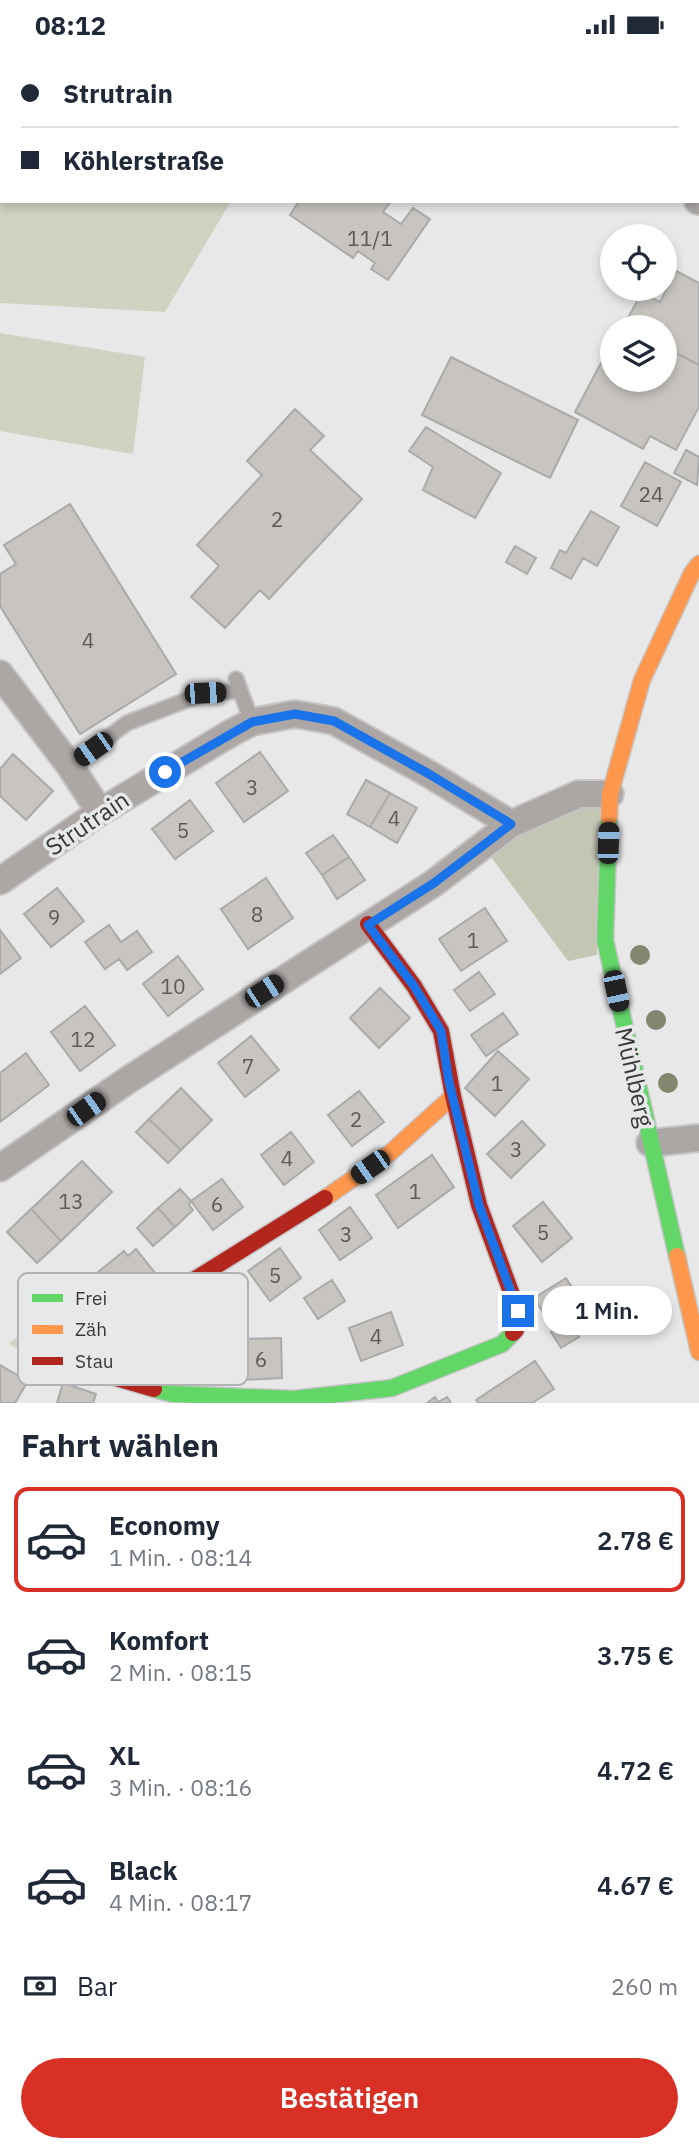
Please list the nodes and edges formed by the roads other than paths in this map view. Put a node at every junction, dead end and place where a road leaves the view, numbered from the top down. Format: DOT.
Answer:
graph roads {
  1 [pos="699,563"];
  2 [pos="0,674"];
  3 [pos="252,722"];
  4 [pos="70,766"];
  5 [pos="610,794"];
  6 [pos="100,812"];
  7 [pos="511,824"];
  8 [pos="0,881"];
  9 [pos="368,925"];
  10 [pos="453,1096"];
  11 [pos="699,1138"];
  12 [pos="650,1143"];
  13 [pos="0,1168"];
  14 [pos="207,1273"];
  15 [pos="699,1352"];
  16 [pos="401,1384"];
  17 [pos="141,1385"];
  18 [pos="407,1403"];
  1 -- 5 [label="street, Mühlberg"];
  2 -- 4 [label="street"];
  3 -- 4 [label="lane"];
  3 -- 6 [label="street, Strutrain"];
  3 -- 7 [label="street, Strutrain"];
  4 -- 6 [label="street"];
  5 -- 7 [label="street"];
  5 -- 12 [label="street, Mühlberg"];
  6 -- 8 [label="street, Strutrain"];
  7 -- 9 [label="street"];
  9 -- 10 [label="street"];
  9 -- 13 [label="street"];
  10 -- 14 [label="street"];
  10 -- 16 [label="street"];
  11 -- 12 [label="street"];
  12 -- 15 [label="street, Mühlberg"];
  16 -- 17 [label="street"];
  16 -- 18 [label="lane"];
}
